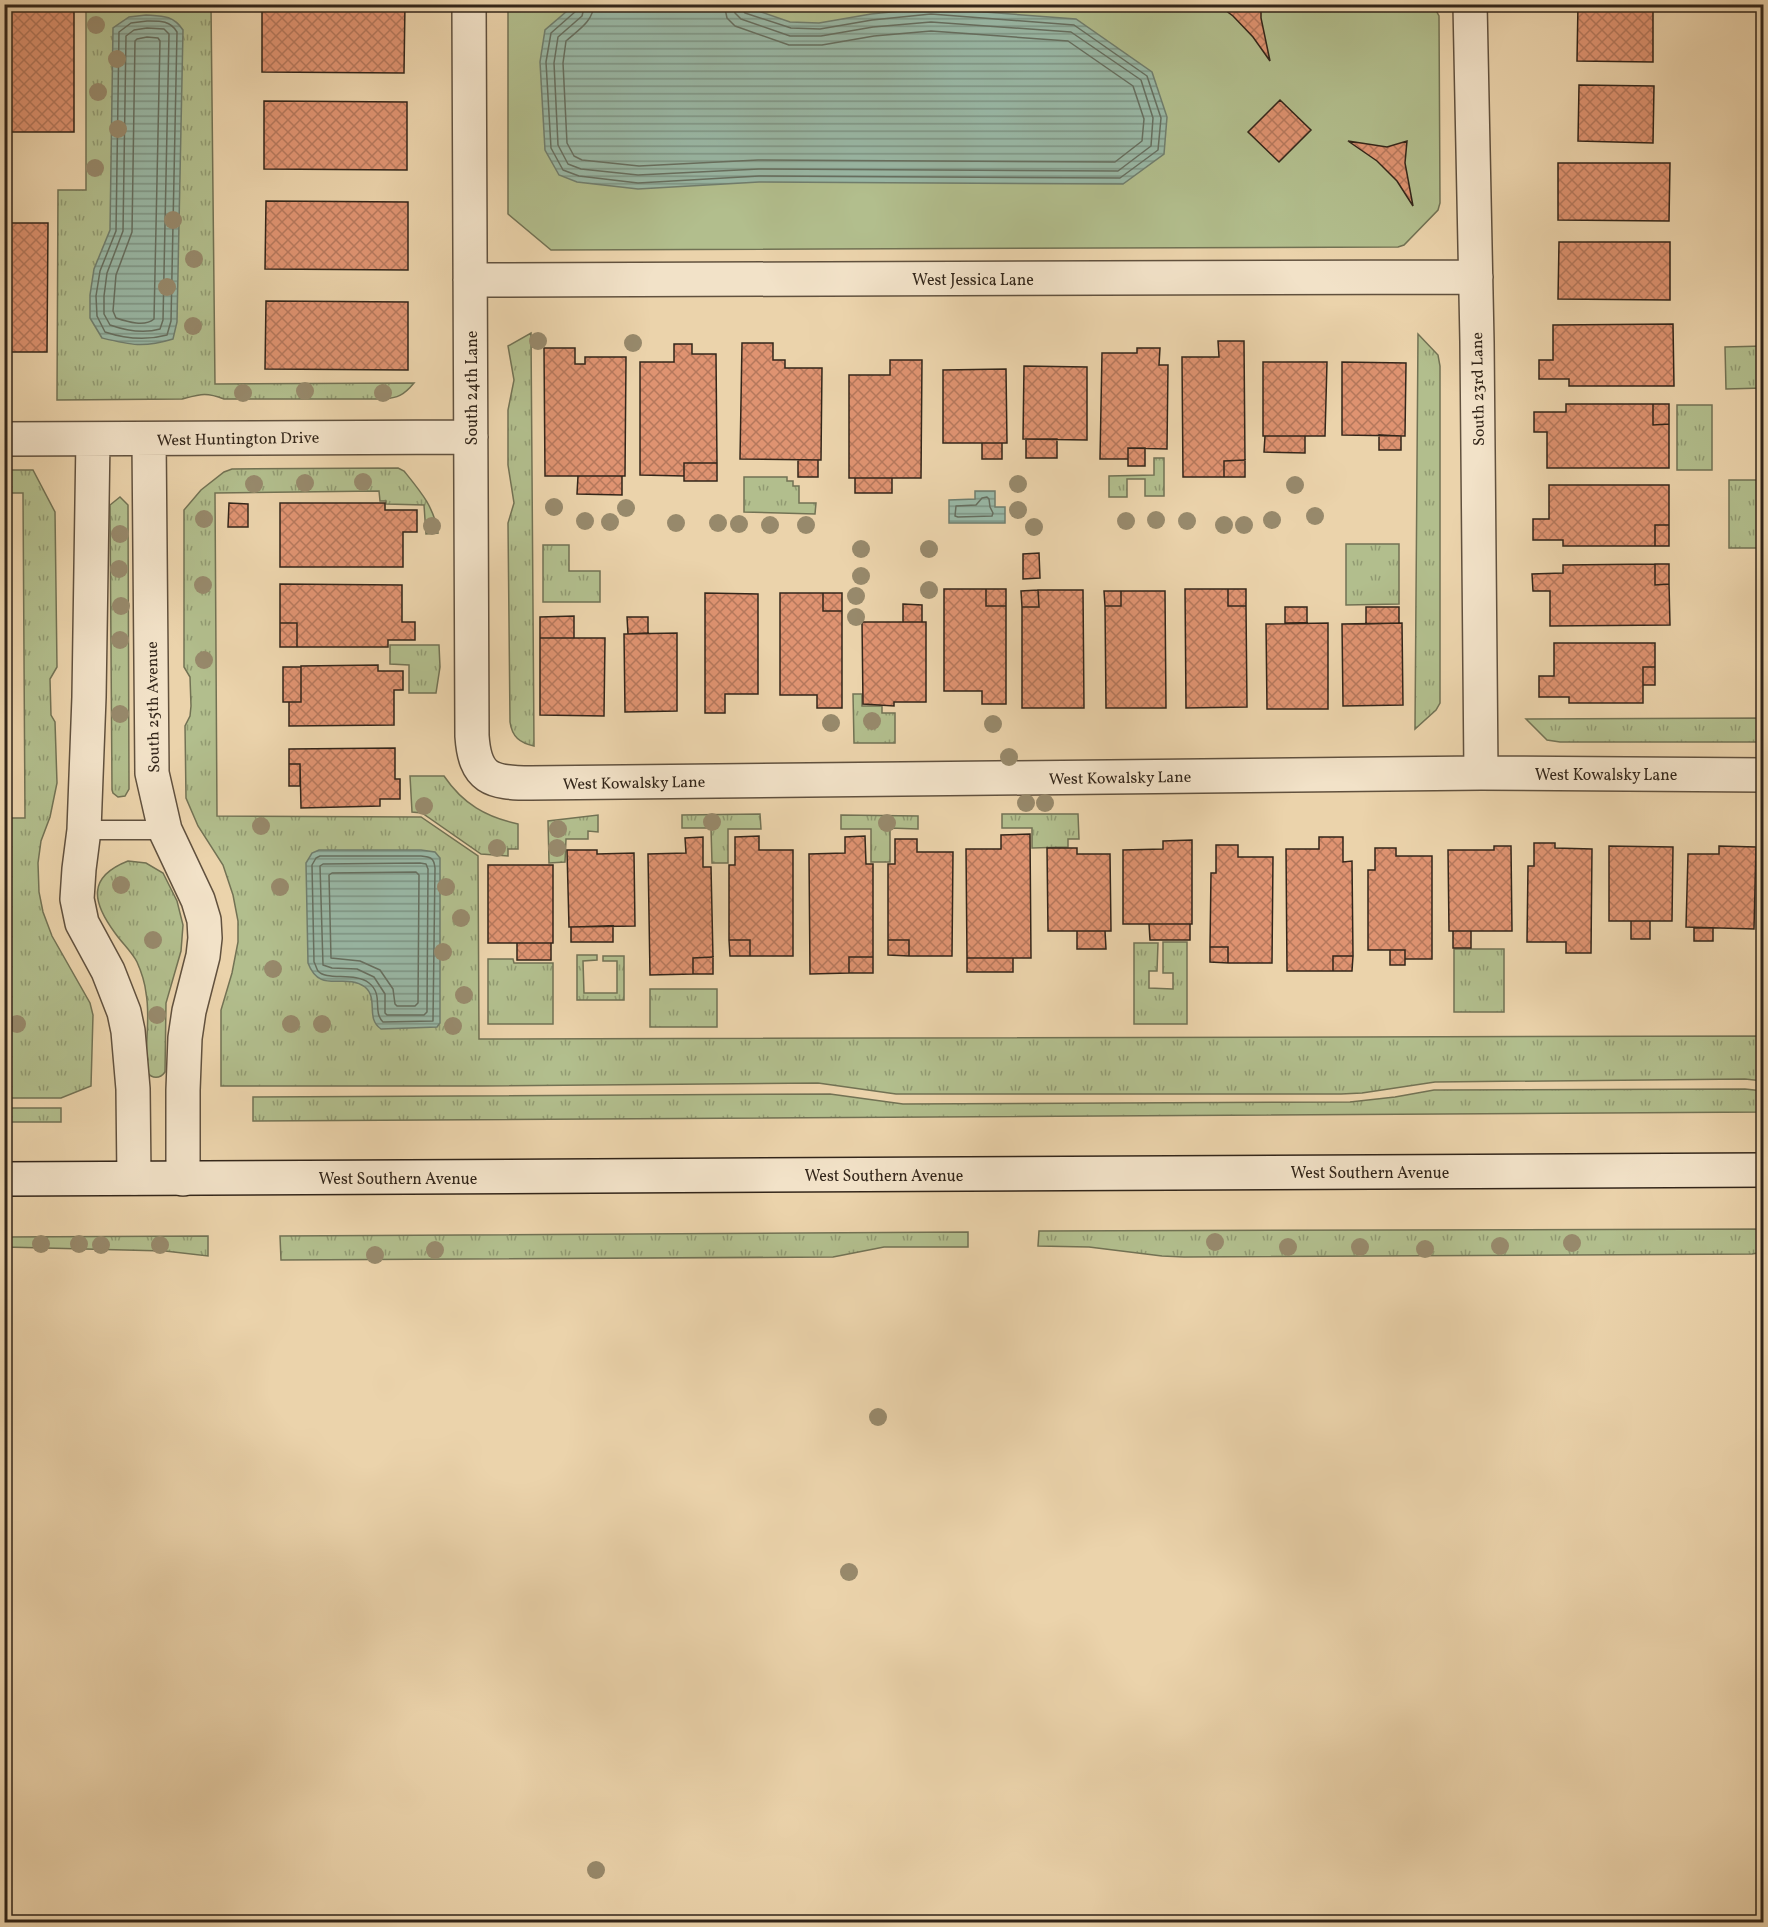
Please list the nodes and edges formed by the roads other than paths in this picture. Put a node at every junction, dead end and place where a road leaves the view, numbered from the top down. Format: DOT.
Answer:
graph roads {
  1 [pos="470,4"];
  2 [pos="1470,4"];
  3 [pos="1476,277"];
  4 [pos="471,280"];
  5 [pos="471,437"];
  6 [pos="4,439"];
  7 [pos="93,439"];
  8 [pos="149,439"];
  9 [pos="480,770"];
  10 [pos="1481,773"];
  11 [pos="1764,775"];
  12 [pos="84,830"];
  13 [pos="165,830"];
  14 [pos="1764,1170"];
  15 [pos="134,1178"];
  16 [pos="4,1179"];
  17 [pos="183,1179"];
  1 -- 4 [label="street, South 24th Lane"];
  2 -- 3 [label="street, South 23rd Lane"];
  3 -- 4 [label="street, West Jessica Lane"];
  3 -- 10 [label="street, South 23rd Lane"];
  4 -- 5 [label="street, South 24th Lane"];
  5 -- 8 [label="street, West Huntington Drive"];
  5 -- 9 [label="street, South 24th Lane"];
  6 -- 7 [label="street, West Huntington Drive"];
  7 -- 8 [label="street, West Huntington Drive"];
  7 -- 12 [label="street"];
  8 -- 13 [label="street, South 25th Avenue"];
  9 -- 10 [label="street, West Kowalsky Lane"];
  10 -- 11 [label="street, West Kowalsky Lane"];
  12 -- 13 [label="lane"];
  12 -- 15 [label="street"];
  13 -- 17 [label="street, South 25th Avenue"];
  14 -- 17 [label="street, West Southern Avenue"];
  15 -- 16 [label="street, West Southern Avenue"];
  15 -- 17 [label="street, West Southern Avenue"];
}
